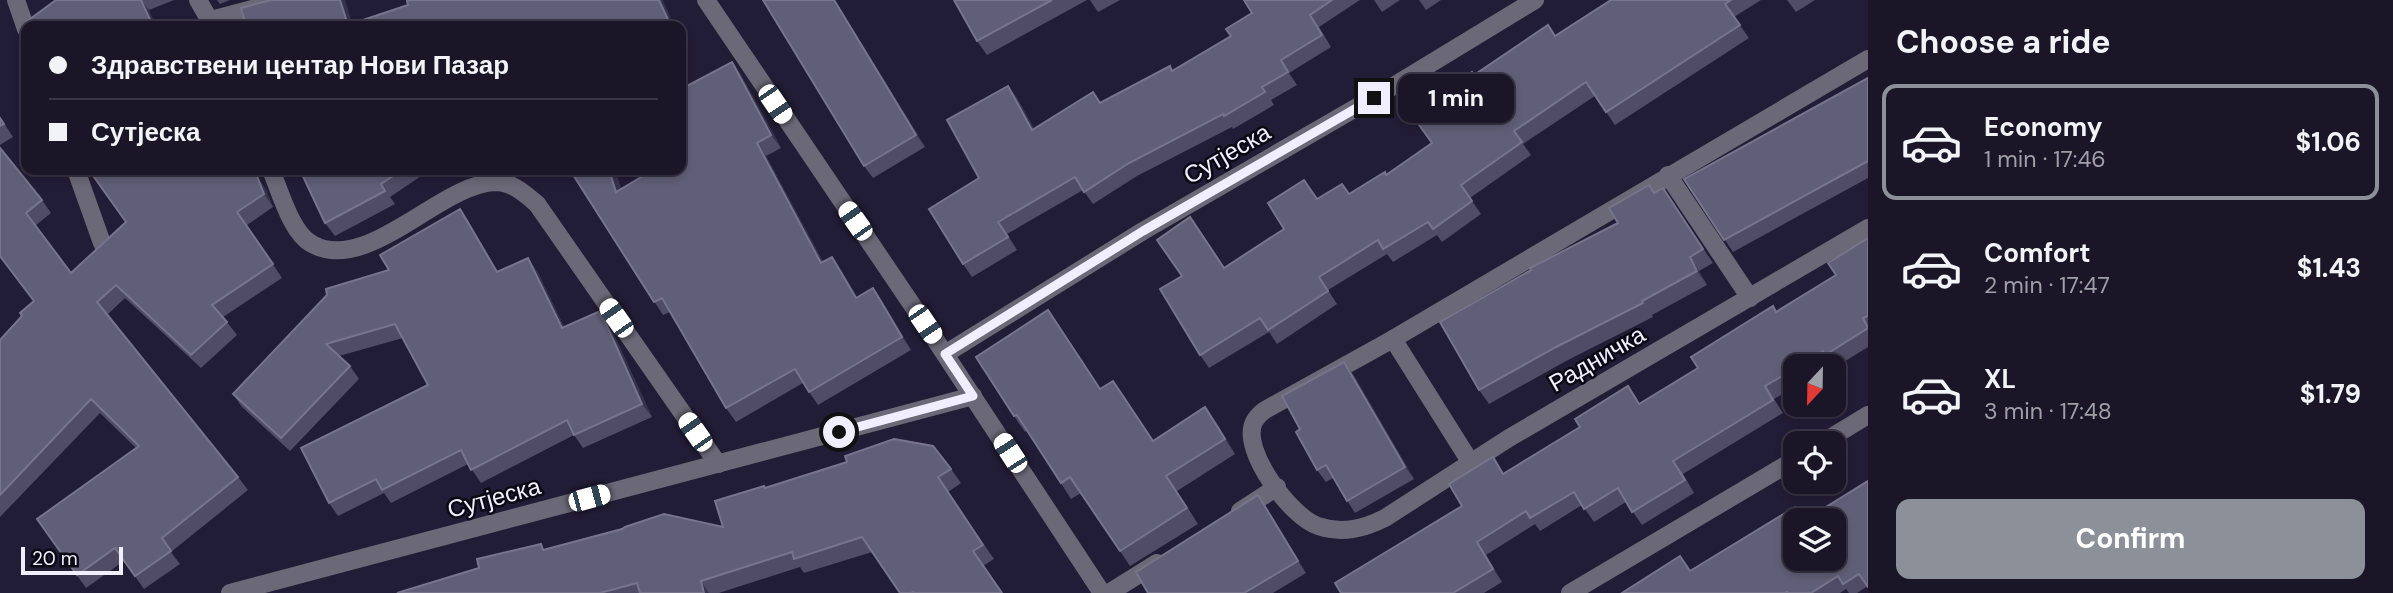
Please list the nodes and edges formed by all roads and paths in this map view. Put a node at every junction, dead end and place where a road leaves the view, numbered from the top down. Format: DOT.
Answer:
graph roads {
  1 [pos="16,0"];
  2 [pos="198,0"];
  3 [pos="286,0"];
  4 [pos="706,0"];
  5 [pos="1535,0"];
  6 [pos="23,21"];
  7 [pos="211,21"];
  8 [pos="218,21"];
  9 [pos="1868,59"];
  10 [pos="78,175"];
  11 [pos="273,175"];
  12 [pos="1668,175"];
  13 [pos="1868,228"];
  14 [pos="102,243"];
  15 [pos="1750,298"];
  16 [pos="1393,339"];
  17 [pos="945,354"];
  18 [pos="973,396"];
  19 [pos="1868,415"];
  20 [pos="1842,431"];
  21 [pos="1471,463"];
  22 [pos="718,464"];
  23 [pos="1783,467"];
  24 [pos="1277,487"];
  25 [pos="1221,523"];
  26 [pos="1176,551"];
  27 [pos="230,593"];
  28 [pos="1102,593"];
  29 [pos="1109,593"];
  30 [pos="1570,593"];
  1 -- 6 [label="street"];
  2 -- 7 [label="street"];
  3 -- 8 [label="street"];
  4 -- 17 [label="street"];
  5 -- 17 [label="street, Сутјеска"];
  9 -- 12 [label="street, Радничка"];
  10 -- 14 [label="street"];
  11 -- 22 [label="street"];
  12 -- 15 [label="street"];
  12 -- 16 [label="street, Радничка"];
  13 -- 15 [label="street, Радничка"];
  15 -- 21 [label="street, Радничка"];
  16 -- 21 [label="street"];
  16 -- 24 [label="street, Радничка"];
  17 -- 18 [label="street"];
  18 -- 22 [label="street, Сутјеска"];
  18 -- 28 [label="street"];
  19 -- 20 [label="street"];
  21 -- 24 [label="street, Радничка"];
  22 -- 27 [label="street, Сутјеска"];
  23 -- 30 [label="street"];
  24 -- 25 [label="street"];
  26 -- 29 [label="street"];
}
